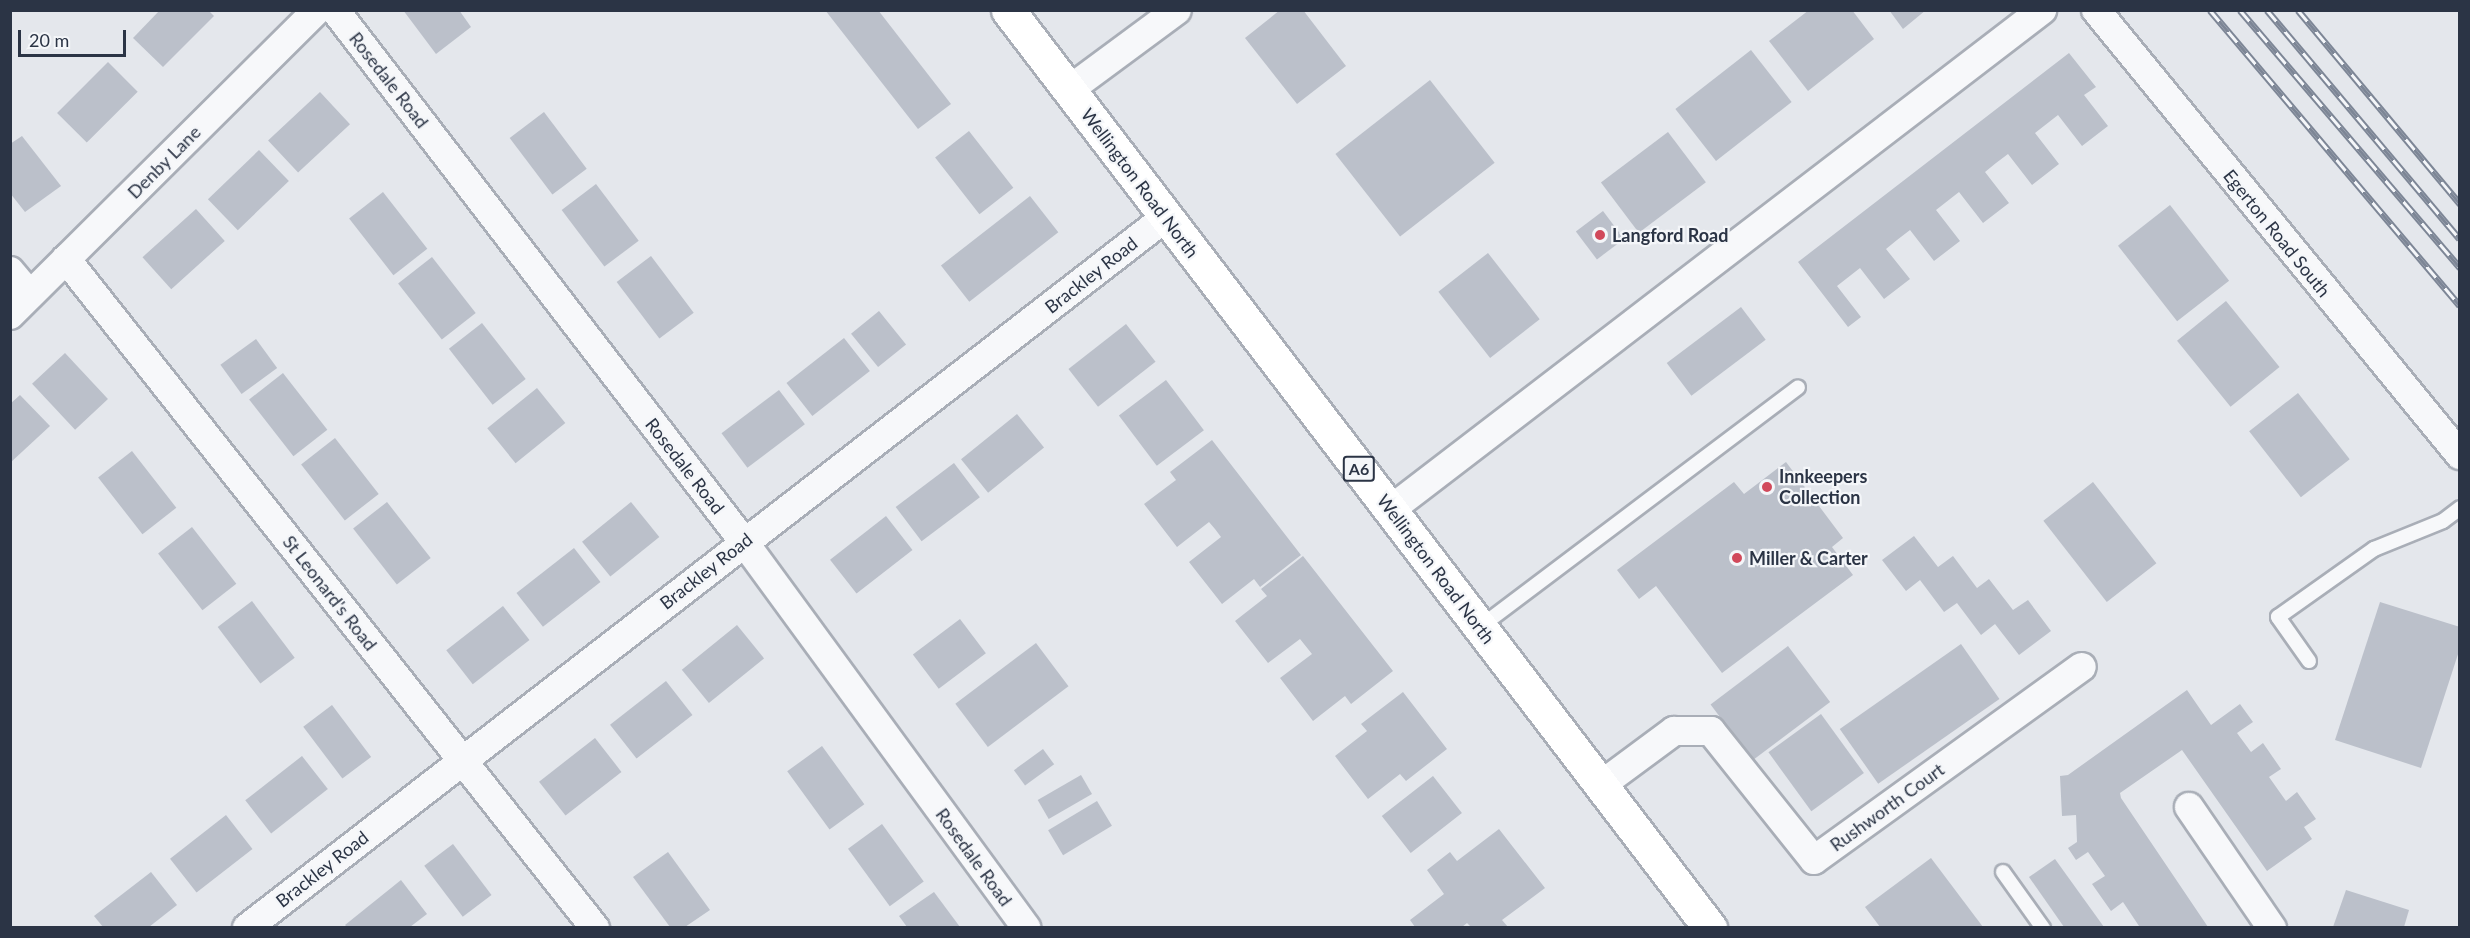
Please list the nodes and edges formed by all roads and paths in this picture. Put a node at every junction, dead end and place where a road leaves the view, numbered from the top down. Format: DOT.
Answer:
graph roads {
  1 [pos="317,10"];
  2 [pos="335,10"];
  3 [pos="1008,10"];
  4 [pos="1177,10"];
  5 [pos="2042,10"];
  6 [pos="2096,10"];
  7 [pos="1069,90"];
  8 [pos="1166,217"];
  9 [pos="66,259"];
  10 [pos="10,271"];
  11 [pos="20,305"];
  12 [pos="1798,387"];
  13 [pos="2460,455"];
  14 [pos="2460,508"];
  15 [pos="1390,510"];
  16 [pos="744,542"];
  17 [pos="1480,627"];
  18 [pos="2309,661"];
  19 [pos="2082,667"];
  20 [pos="461,760"];
  21 [pos="1601,785"];
  22 [pos="2189,807"];
  23 [pos="2003,872"];
  24 [pos="1701,924"];
  25 [pos="247,927"];
  26 [pos="595,927"];
  27 [pos="1026,927"];
  28 [pos="2043,927"];
  29 [pos="2272,927"];
  1 -- 9 [label="street, Denby Lane"];
  2 -- 16 [label="street, Rosedale Road"];
  3 -- 7 [label="highway, Wellington Road North / A6"];
  4 -- 7 [label="street"];
  5 -- 15 [label="street"];
  6 -- 13 [label="street, Egerton Road South"];
  7 -- 8 [label="highway, Wellington Road North / A6"];
  8 -- 15 [label="highway, Wellington Road North / A6"];
  8 -- 16 [label="street, Brackley Road"];
  9 -- 11 [label="street, Denby Lane"];
  9 -- 20 [label="street, St Leonard's Road"];
  10 -- 11 [label="street"];
  12 -- 17 [label="lane"];
  14 -- 18 [label="lane"];
  15 -- 17 [label="highway, Wellington Road North / A6"];
  16 -- 20 [label="street, Brackley Road"];
  16 -- 27 [label="street, Rosedale Road"];
  17 -- 21 [label="highway, Wellington Road North / A6"];
  19 -- 21 [label="street, Rushworth Court"];
  20 -- 25 [label="street, Brackley Road"];
  20 -- 26 [label="street, St Leonard's Road"];
  21 -- 24 [label="highway, Wellington Road North / A6"];
  22 -- 29 [label="street"];
  23 -- 28 [label="lane"];
}
